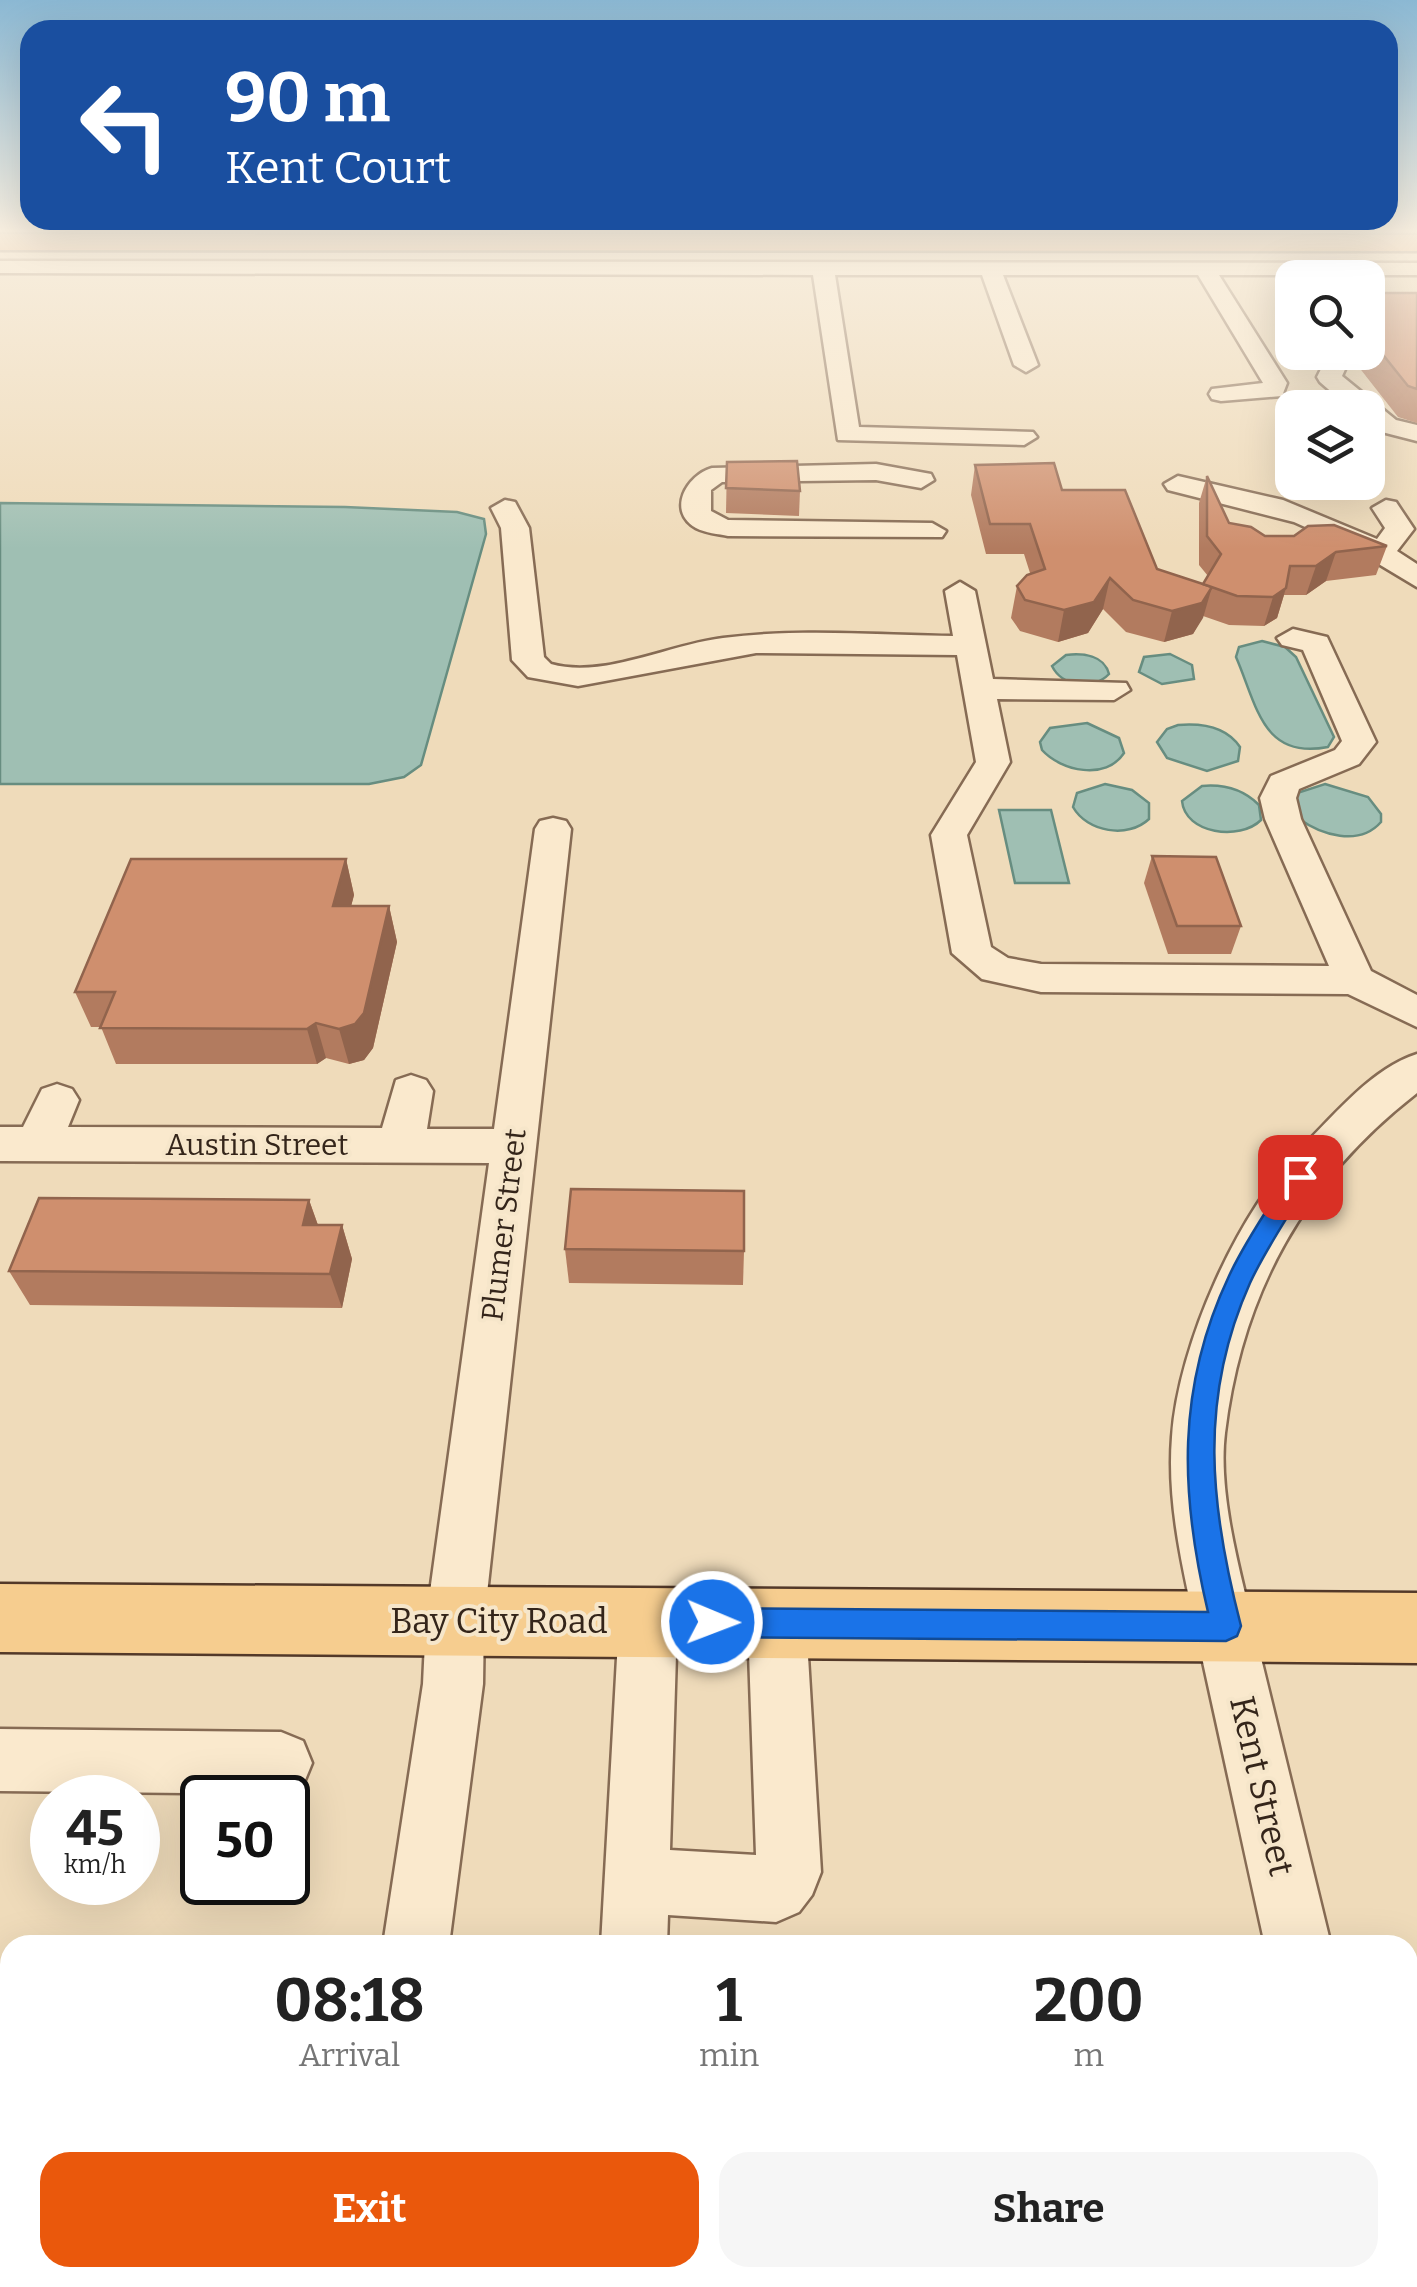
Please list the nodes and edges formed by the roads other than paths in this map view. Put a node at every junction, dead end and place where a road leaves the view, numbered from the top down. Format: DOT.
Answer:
graph roads {
  1 [pos="833,336"];
  2 [pos="1015,336"];
  3 [pos="1238,336"];
  4 [pos="1026,365"];
  5 [pos="1333,370"];
  6 [pos="1345,390"];
  7 [pos="1221,394"];
  8 [pos="1385,425"];
  9 [pos="1417,432"];
  10 [pos="1024,437"];
  11 [pos="921,480"];
  12 [pos="1178,484"];
  13 [pos="505,508"];
  14 [pos="1386,508"];
  15 [pos="932,531"];
  16 [pos="1382,550"];
  17 [pos="1417,578"];
  18 [pos="960,591"];
  19 [pos="1292,638"];
  20 [pos="971,646"];
  21 [pos="979,689"];
  22 [pos="1114,690"];
  23 [pos="553,829"];
  24 [pos="1354,980"];
  25 [pos="1417,1013"];
  26 [pos="1417,1070"];
  27 [pos="412,1091"];
  28 [pos="57,1100"];
  29 [pos="19,1144"];
  30 [pos="402,1145"];
  31 [pos="514,1146"];
  32 [pos="0,1618"];
  33 [pos="454,1621"];
  34 [pos="648,1622"];
  35 [pos="777,1623"];
  36 [pos="1226,1626"];
  37 [pos="1417,1628"];
  38 [pos="0,1760"];
  39 [pos="281,1764"];
  40 [pos="637,1881"];
  41 [pos="417,1935"];
  42 [pos="634,1935"];
  43 [pos="1296,1935"];
  1 -- 10 [label="street"];
  2 -- 4 [label="street"];
  3 -- 7 [label="street"];
  5 -- 6 [label="street"];
  8 -- 9 [label="street"];
  11 -- 15 [label="street"];
  12 -- 16 [label="street"];
  13 -- 20 [label="street"];
  14 -- 16 [label="street"];
  16 -- 17 [label="street"];
  18 -- 20 [label="street"];
  19 -- 24 [label="street"];
  20 -- 21 [label="street"];
  21 -- 22 [label="street"];
  21 -- 24 [label="street"];
  23 -- 31 [label="street, Plumer Street"];
  24 -- 25 [label="street"];
  26 -- 36 [label="street, Kent Street"];
  27 -- 30 [label="street"];
  28 -- 29 [label="street"];
  29 -- 30 [label="street, Austin Street"];
  30 -- 31 [label="street, Austin Street"];
  31 -- 33 [label="street, Plumer Street"];
  32 -- 33 [label="main road, Bay City Road"];
  33 -- 34 [label="main road, Bay City Road"];
  33 -- 41 [label="street, Plumer Street"];
  34 -- 35 [label="main road, Bay City Road"];
  34 -- 40 [label="street"];
  35 -- 36 [label="main road, Bay City Road"];
  35 -- 40 [label="street"];
  36 -- 37 [label="main road, Bay City Road"];
  36 -- 43 [label="street, Kent Street"];
  38 -- 39 [label="street"];
  40 -- 42 [label="street"];
}
